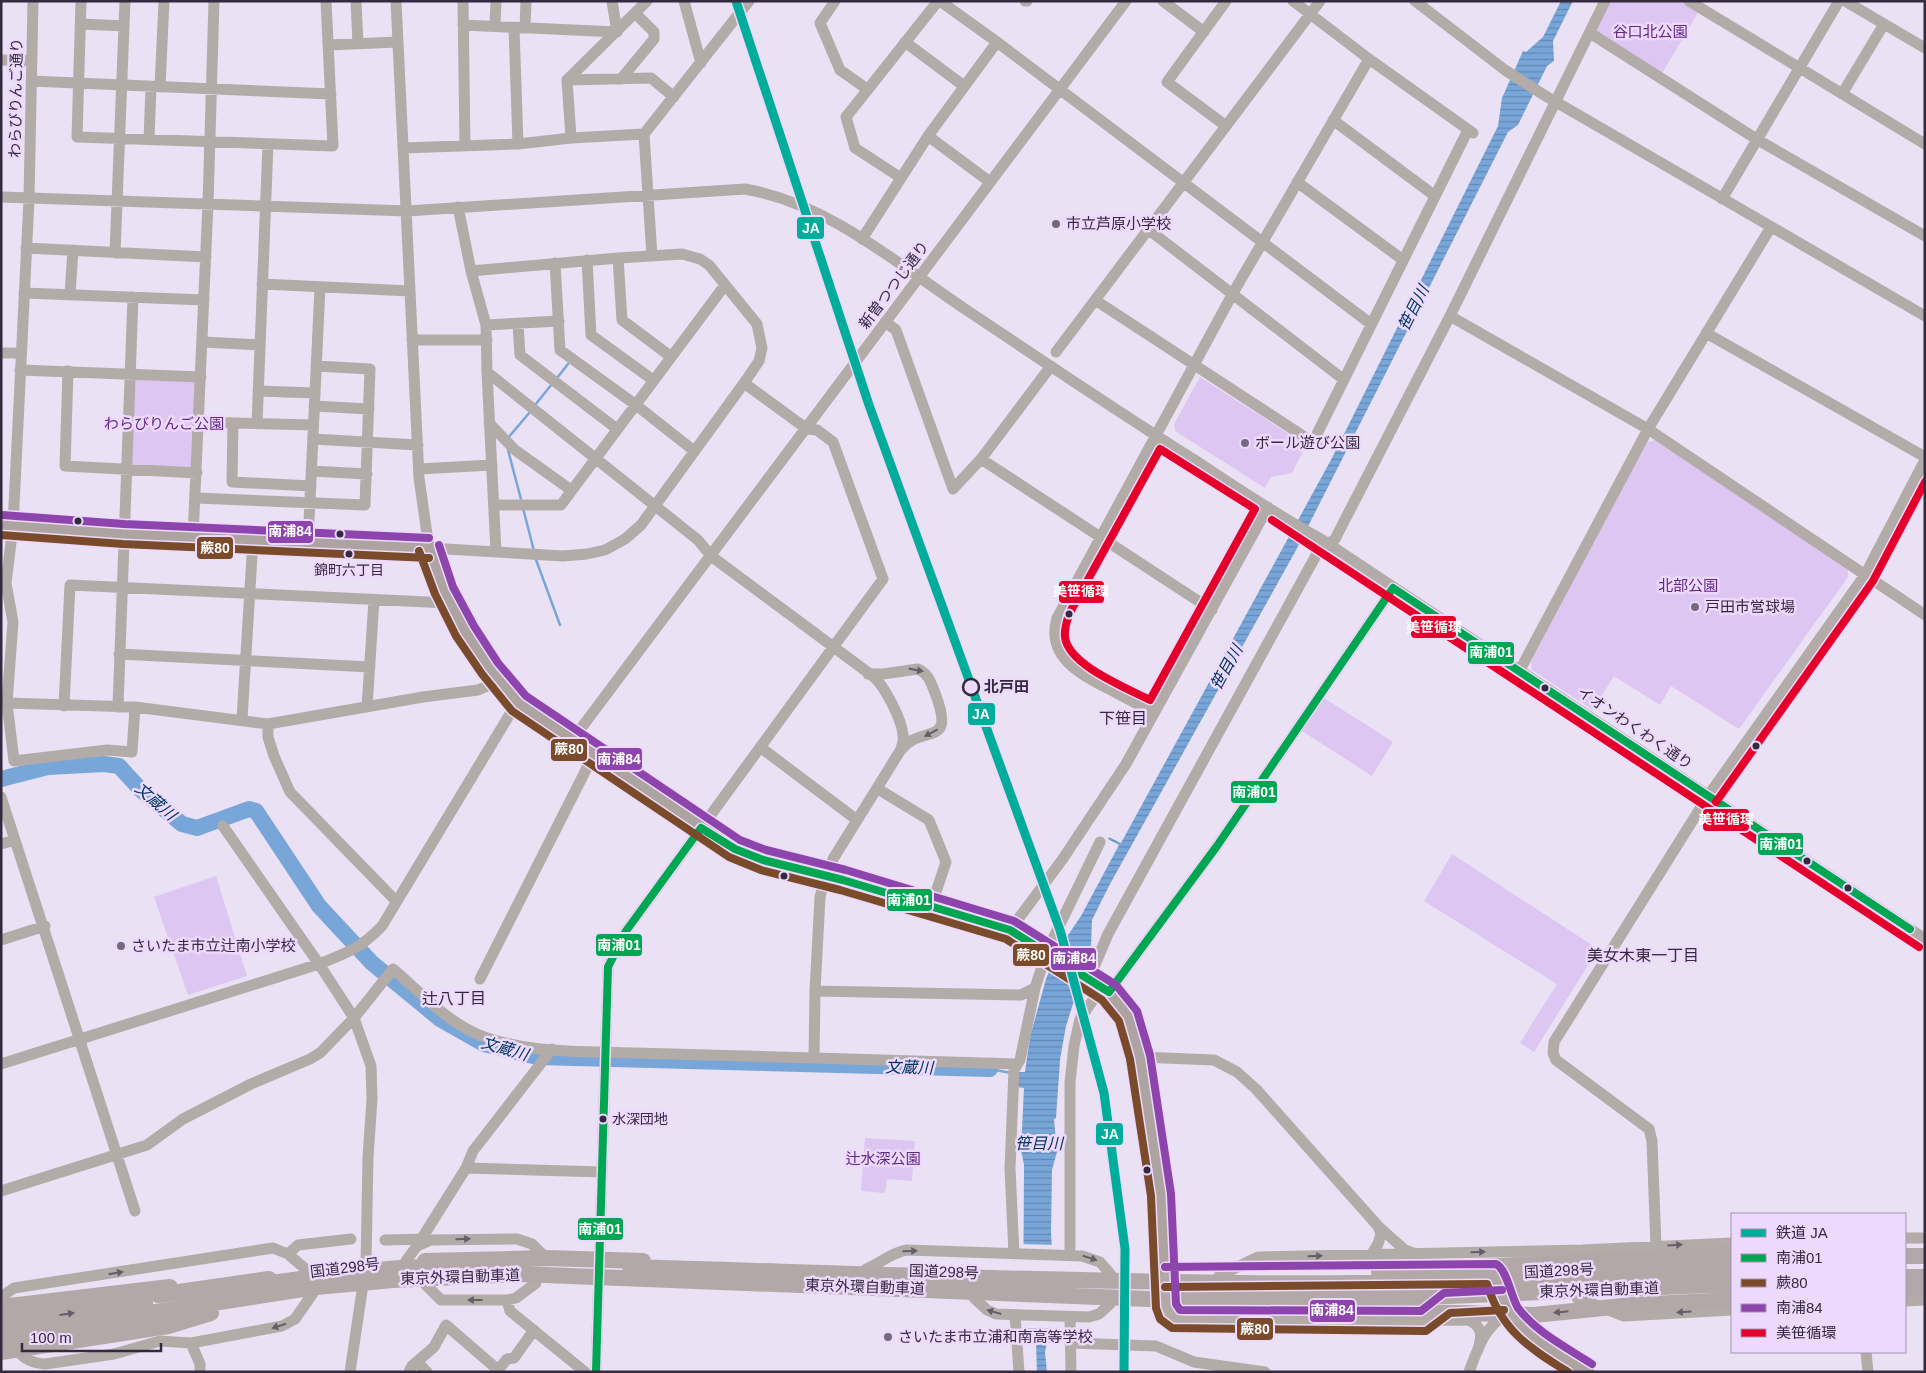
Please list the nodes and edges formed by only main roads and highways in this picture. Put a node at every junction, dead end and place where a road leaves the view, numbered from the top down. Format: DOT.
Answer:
graph roads {
  1 [pos="7,526"];
  2 [pos="1906,1252"];
  3 [pos="1731,1254"];
  4 [pos="1925,1254"];
  5 [pos="1906,1256"];
  6 [pos="1731,1263"];
  7 [pos="1925,1263"];
  8 [pos="1906,1264"];
  9 [pos="1731,1270"];
  10 [pos="1494,1274"];
  11 [pos="1165,1277"];
  12 [pos="1906,1277"];
  13 [pos="1925,1277"];
  14 [pos="1243,1283"];
  15 [pos="236,1284"];
  16 [pos="1731,1284"];
  17 [pos="1925,1284"];
  18 [pos="1906,1285"];
  19 [pos="1925,1288"];
  20 [pos="1731,1291"];
  21 [pos="1906,1291"];
  22 [pos="158,1296"];
  23 [pos="1149,1299"];
  24 [pos="1731,1300"];
  25 [pos="239,1304"];
  26 [pos="1166,1306"];
  27 [pos="1506,1306"];
  28 [pos="1,1308"];
  29 [pos="163,1316"];
  30 [pos="1,1322"];
  31 [pos="1,1336"];
  32 [pos="9,1351"];
  33 [pos="1587,1372"];
  1 -- 11 [label="main road"];
  2 -- 4 [label="highway"];
  3 -- 14 [label="highway"];
  4 -- 5 [label="highway"];
  6 -- 10 [label="highway, 国道298号"];
  7 -- 8 [label="highway"];
  9 -- 14 [label="highway, 東京外環自動車道"];
  10 -- 11 [label="highway, 国道298号"];
  10 -- 27 [label="main road"];
  11 -- 15 [label="highway, 国道298号"];
  11 -- 26 [label="main road"];
  12 -- 13 [label="highway"];
  30 -- 14 [label="highway, 東京外環自動車道, one-way"];
  15 -- 22 [label="highway, 国道298号"];
  15 -- 28 [label="highway"];
  16 -- 23 [label="highway, 東京外環自動車道"];
  17 -- 18 [label="highway"];
  19 -- 21 [label="highway"];
  20 -- 27 [label="highway, 国道298号"];
  24 -- 23 [label="highway, one-way"];
  23 -- 31 [label="highway, 東京外環自動車道"];
  26 -- 25 [label="highway, 国道298号, one-way"];
  25 -- 29 [label="highway, 国道298号"];
  25 -- 32 [label="highway"];
  26 -- 27 [label="highway, 国道298号"];
  27 -- 33 [label="main road"];
}
